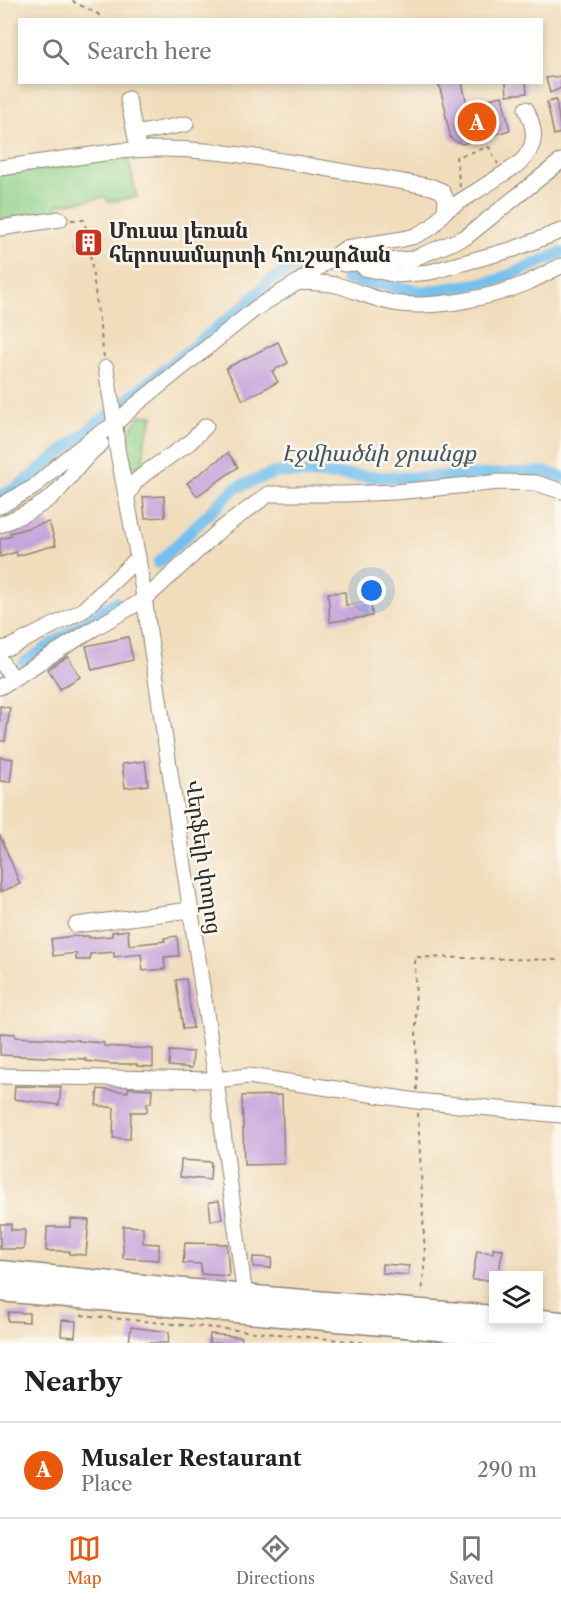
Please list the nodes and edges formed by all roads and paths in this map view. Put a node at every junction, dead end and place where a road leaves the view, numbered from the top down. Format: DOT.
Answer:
graph roads {
  1 [pos="73,0"];
  2 [pos="101,18"];
  3 [pos="128,99"];
  4 [pos="526,110"];
  5 [pos="186,124"];
  6 [pos="137,142"];
  7 [pos="561,161"];
  8 [pos="0,168"];
  9 [pos="503,174"];
  10 [pos="462,200"];
  11 [pos="445,212"];
  12 [pos="60,219"];
  13 [pos="0,228"];
  14 [pos="561,231"];
  15 [pos="88,237"];
  16 [pos="89,246"];
  17 [pos="326,262"];
  18 [pos="344,264"];
  19 [pos="561,266"];
  20 [pos="298,282"];
  21 [pos="104,350"];
  22 [pos="106,368"];
  23 [pos="115,424"];
  24 [pos="206,426"];
  25 [pos="103,444"];
  26 [pos="561,490"];
  27 [pos="127,496"];
  28 [pos="0,506"];
  29 [pos="0,525"];
  30 [pos="138,558"];
  31 [pos="145,599"];
  32 [pos="92,617"];
  33 [pos="0,649"];
  34 [pos="0,660"];
  35 [pos="6,683"];
  36 [pos="190,910"];
  37 [pos="76,925"];
  38 [pos="561,960"];
  39 [pos="0,1076"];
  40 [pos="216,1080"];
  41 [pos="417,1101"];
  42 [pos="561,1115"];
  43 [pos="0,1272"];
  44 [pos="0,1290"];
  45 [pos="245,1296"];
  46 [pos="284,1307"];
  47 [pos="327,1311"];
  48 [pos="420,1311"];
  49 [pos="82,1315"];
  50 [pos="489,1317"];
  51 [pos="543,1321"];
  52 [pos="561,1323"];
  53 [pos="561,1340"];
  54 [pos="370,1343"];
  1 -- 2 [label="path"];
  3 -- 6 [label="street"];
  4 -- 9 [label="street"];
  5 -- 6 [label="street"];
  6 -- 8 [label="street"];
  6 -- 11 [label="street"];
  7 -- 18 [label="street"];
  9 -- 10 [label="street"];
  9 -- 10 [label="path"];
  10 -- 11 [label="street"];
  11 -- 17 [label="street"];
  12 -- 13 [label="street"];
  12 -- 15 [label="path"];
  14 -- 18 [label="street"];
  16 -- 21 [label="path"];
  17 -- 18 [label="street"];
  17 -- 20 [label="street"];
  19 -- 20 [label="street"];
  20 -- 23 [label="street"];
  22 -- 23 [label="street, Վերֆելի փողոց"];
  23 -- 25 [label="street"];
  23 -- 25 [label="street, Վերֆելի փողոց"];
  24 -- 27 [label="street"];
  25 -- 27 [label="street, Վերֆելի փողոց"];
  25 -- 28 [label="street"];
  25 -- 29 [label="street"];
  26 -- 31 [label="street"];
  27 -- 30 [label="street, Վերֆելի փողոց"];
  30 -- 31 [label="street, Վերֆելի փողոց"];
  30 -- 32 [label="street"];
  31 -- 32 [label="street"];
  31 -- 36 [label="street, Վերֆելի փողոց"];
  32 -- 33 [label="street"];
  32 -- 35 [label="street"];
  34 -- 35 [label="street"];
  36 -- 37 [label="street"];
  36 -- 40 [label="street, Վերֆելի փողոց"];
  38 -- 41 [label="path"];
  39 -- 40 [label="street"];
  40 -- 41 [label="street"];
  40 -- 45 [label="street, Վերֆելի փողոց"];
  41 -- 42 [label="street"];
  41 -- 48 [label="path"];
  43 -- 45 [label="highway"];
  44 -- 46 [label="highway"];
  45 -- 46 [label="highway"];
  46 -- 47 [label="highway"];
  47 -- 48 [label="highway"];
  47 -- 53 [label="highway"];
  48 -- 50 [label="highway"];
  49 -- 54 [label="path"];
  51 -- 52 [label="highway"];
}
